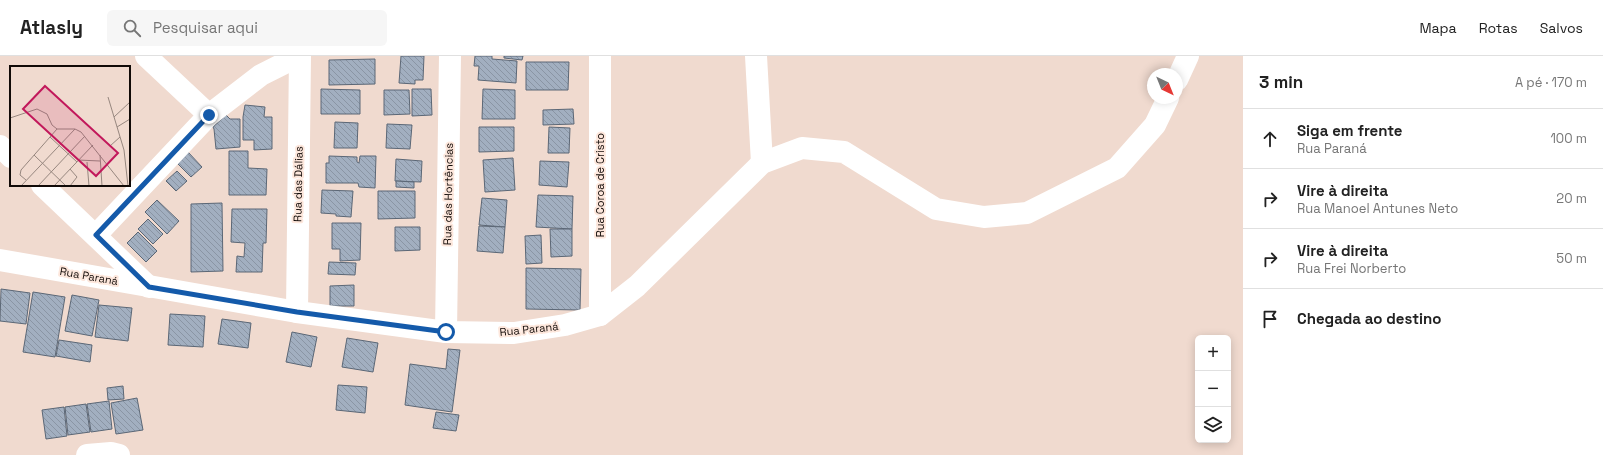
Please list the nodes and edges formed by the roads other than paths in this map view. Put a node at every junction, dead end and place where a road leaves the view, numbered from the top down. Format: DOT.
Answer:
graph roads {
  1 [pos="146,56"];
  2 [pos="300,56"];
  3 [pos="450,56"];
  4 [pos="600,56"];
  5 [pos="756,56"];
  6 [pos="1188,56"];
  7 [pos="1182,68"];
  8 [pos="1165,104"];
  9 [pos="209,115"];
  10 [pos="0,146"];
  11 [pos="10,156"];
  12 [pos="762,163"];
  13 [pos="43,186"];
  14 [pos="96,235"];
  15 [pos="0,260"];
  16 [pos="149,287"];
  17 [pos="297,312"];
  18 [pos="600,315"];
  19 [pos="446,332"];
  20 [pos="88,455"];
  21 [pos="119,455"];
  1 -- 9 [label="street"];
  2 -- 9 [label="street"];
  2 -- 17 [label="street, Rua das Dálias"];
  3 -- 19 [label="street, Rua das Hortências"];
  4 -- 18 [label="street, Rua Coroa de Cristo"];
  5 -- 12 [label="street"];
  6 -- 7 [label="street"];
  8 -- 12 [label="street"];
  9 -- 14 [label="street"];
  10 -- 11 [label="street"];
  12 -- 18 [label="street, Rua Paraná"];
  13 -- 14 [label="street"];
  14 -- 16 [label="street"];
  15 -- 16 [label="street, Rua Paraná"];
  16 -- 17 [label="street, Rua Paraná"];
  17 -- 19 [label="street, Rua Paraná"];
  18 -- 19 [label="street, Rua Paraná"];
  20 -- 21 [label="street"];
}
